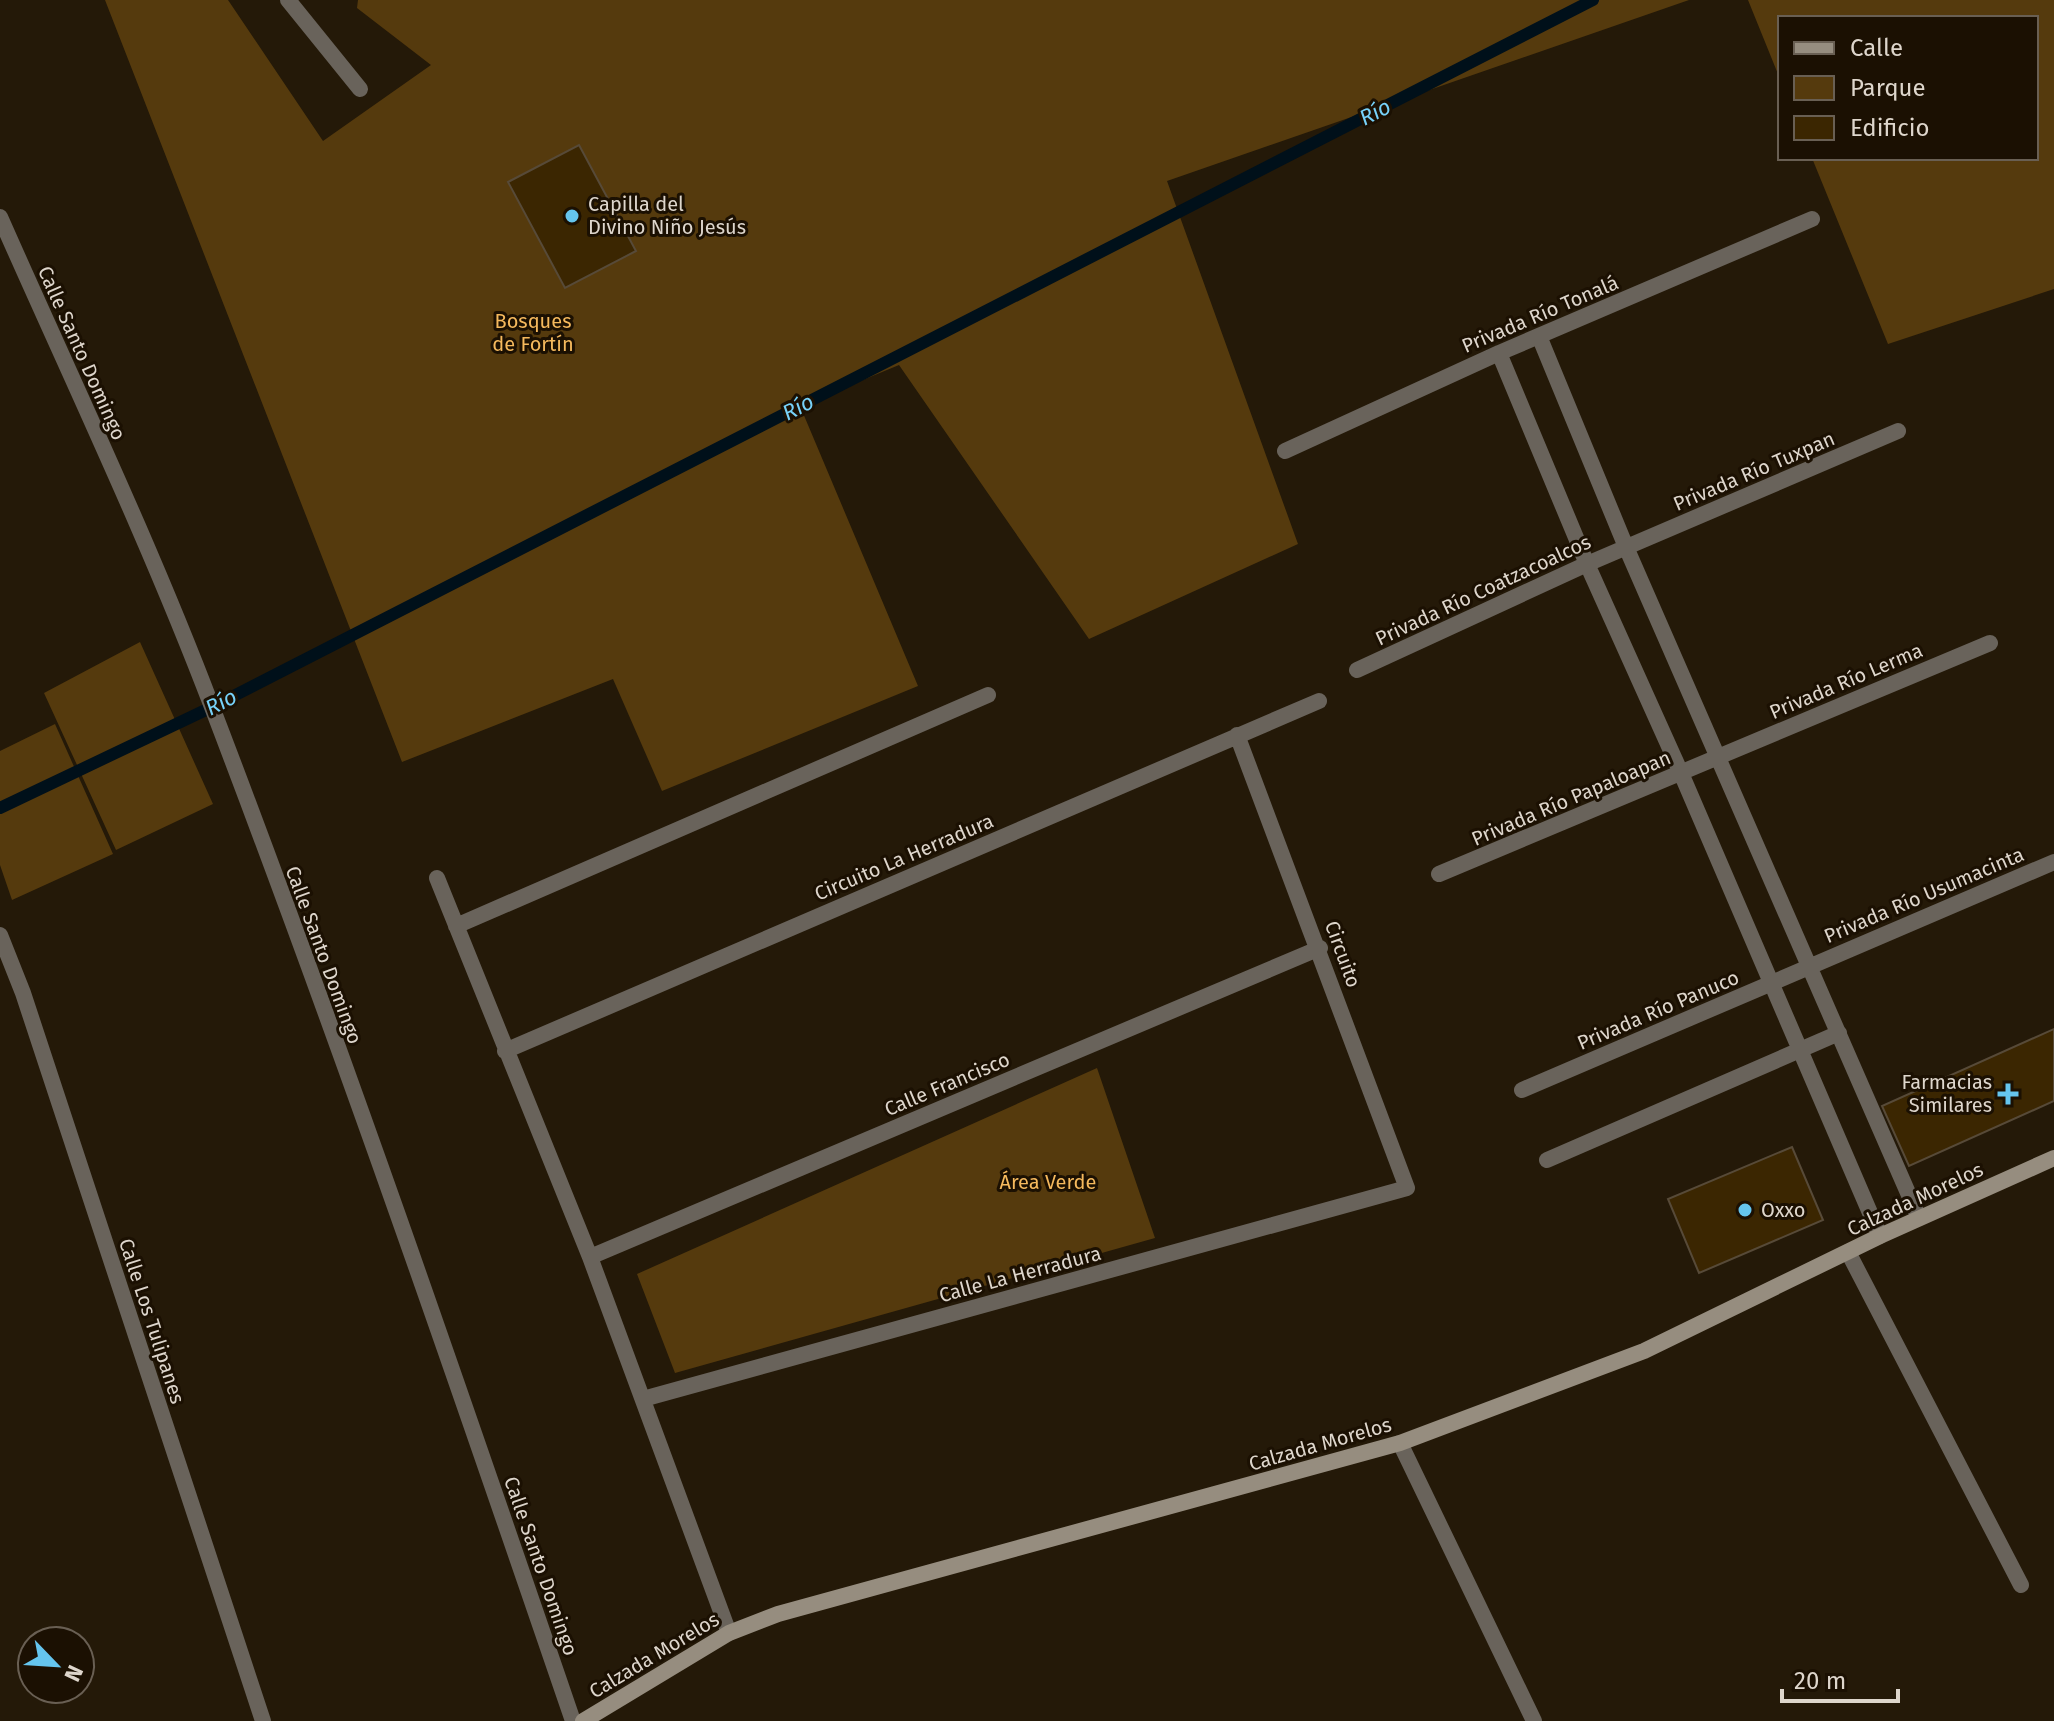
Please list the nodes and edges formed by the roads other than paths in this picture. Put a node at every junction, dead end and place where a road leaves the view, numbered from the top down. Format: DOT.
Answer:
graph roads {
  1 [pos="288,0"];
  2 [pos="360,89"];
  3 [pos="0,217"];
  4 [pos="1812,219"];
  5 [pos="1539,336"];
  6 [pos="1499,353"];
  7 [pos="1898,431"];
  8 [pos="1285,451"];
  9 [pos="1626,547"];
  10 [pos="1587,564"];
  11 [pos="1990,643"];
  12 [pos="1357,670"];
  13 [pos="988,695"];
  14 [pos="1319,701"];
  15 [pos="1237,735"];
  16 [pos="1718,757"];
  17 [pos="1681,773"];
  18 [pos="2054,862"];
  19 [pos="1439,874"];
  20 [pos="437,878"];
  21 [pos="456,926"];
  22 [pos="0,935"];
  23 [pos="1320,948"];
  24 [pos="1810,966"];
  25 [pos="1771,983"];
  26 [pos="1839,1033"];
  27 [pos="505,1051"];
  28 [pos="1799,1051"];
  29 [pos="1522,1090"];
  30 [pos="2054,1158"];
  31 [pos="1547,1160"];
  32 [pos="1407,1188"];
  33 [pos="1919,1218"];
  34 [pos="1880,1236"];
  35 [pos="1848,1252"];
  36 [pos="590,1257"];
  37 [pos="643,1399"];
  38 [pos="1400,1443"];
  39 [pos="2021,1585"];
  40 [pos="729,1633"];
  41 [pos="263,1721"];
  42 [pos="573,1721"];
  43 [pos="583,1721"];
  44 [pos="1534,1721"];
  1 -- 2 [label="street"];
  3 -- 42 [label="street, Calle Santo Domingo"];
  4 -- 5 [label="street, Privada Río Tonalá"];
  5 -- 6 [label="street, Privada Río Tonalá"];
  5 -- 9 [label="street"];
  6 -- 8 [label="street, Privada Río Tonalá"];
  6 -- 10 [label="street"];
  7 -- 9 [label="street, Privada Río Tuxpan"];
  9 -- 10 [label="street, Privada Río Coatzacoalcos"];
  9 -- 16 [label="street"];
  10 -- 12 [label="street, Privada Río Coatzacoalcos"];
  10 -- 17 [label="street"];
  11 -- 16 [label="street, Privada Río Lerma"];
  13 -- 21 [label="street"];
  14 -- 15 [label="street, Circuito La Herradura"];
  15 -- 23 [label="street, Circuito"];
  15 -- 27 [label="street, Circuito La Herradura"];
  16 -- 17 [label="street, Privada Río Papaloapan"];
  16 -- 24 [label="street"];
  17 -- 19 [label="street, Privada Río Papaloapan"];
  17 -- 25 [label="street"];
  18 -- 24 [label="street, Privada Río Usumacinta"];
  20 -- 21 [label="street"];
  21 -- 27 [label="street"];
  22 -- 41 [label="street, Calle Los Tulipanes"];
  23 -- 32 [label="street, Circuito"];
  23 -- 36 [label="street, Calle Francisco"];
  24 -- 25 [label="street, Privada Río Panuco"];
  24 -- 26 [label="street"];
  25 -- 28 [label="street"];
  25 -- 29 [label="street, Privada Río Panuco"];
  26 -- 28 [label="street"];
  26 -- 33 [label="street"];
  27 -- 36 [label="street"];
  28 -- 31 [label="street"];
  28 -- 34 [label="street"];
  30 -- 33 [label="street, Calzada Morelos"];
  32 -- 37 [label="street, Calle La Herradura"];
  33 -- 34 [label="street, Calzada Morelos"];
  34 -- 35 [label="street, Calzada Morelos"];
  35 -- 38 [label="street, Calzada Morelos"];
  35 -- 39 [label="street"];
  36 -- 37 [label="street"];
  37 -- 40 [label="street"];
  38 -- 40 [label="street, Calzada Morelos"];
  38 -- 44 [label="street"];
  40 -- 43 [label="street, Calzada Morelos"];
}
